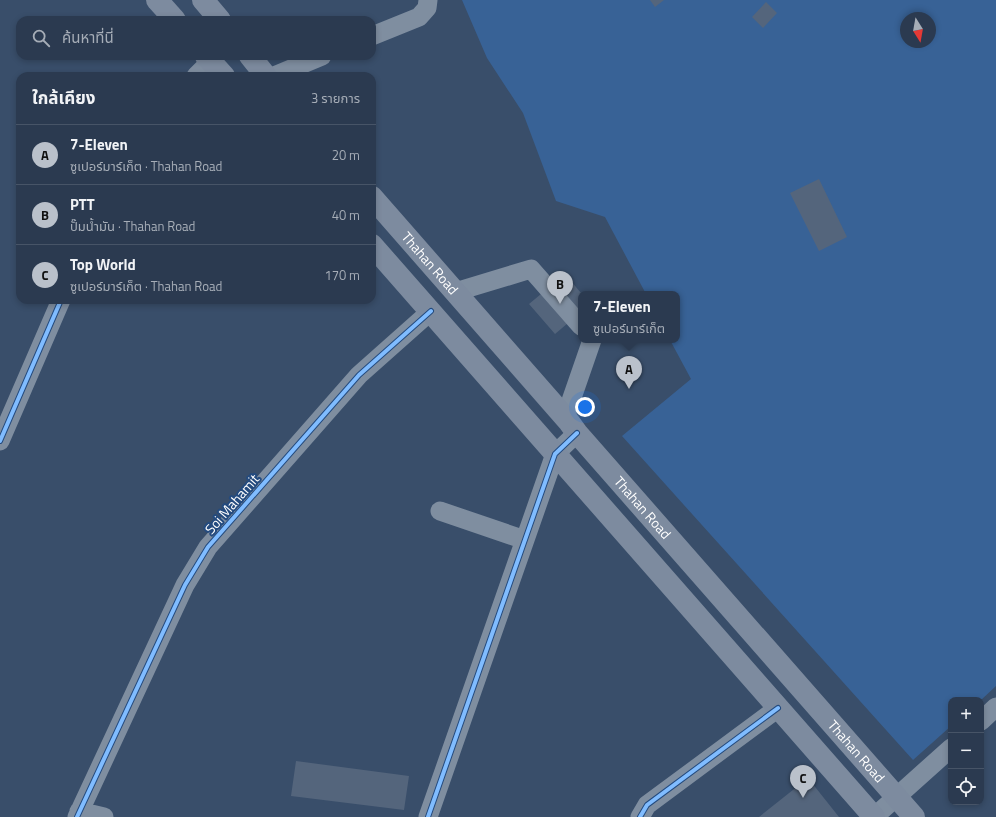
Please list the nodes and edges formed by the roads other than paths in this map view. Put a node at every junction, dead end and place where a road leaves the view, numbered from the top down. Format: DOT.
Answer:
graph roads {
  1 [pos="157,0"];
  2 [pos="203,0"];
  3 [pos="428,0"];
  4 [pos="171,16"];
  5 [pos="217,16"];
  6 [pos="376,34"];
  7 [pos="253,60"];
  8 [pos="312,60"];
  9 [pos="263,72"];
  10 [pos="284,72"];
  11 [pos="376,202"];
  12 [pos="376,249"];
  13 [pos="455,292"];
  14 [pos="59,304"];
  15 [pos="431,311"];
  16 [pos="578,323"];
  17 [pos="591,343"];
  18 [pos="571,426"];
  19 [pos="0,441"];
  20 [pos="555,454"];
  21 [pos="440,511"];
  22 [pos="525,540"];
  23 [pos="996,707"];
  24 [pos="778,708"];
  25 [pos="984,718"];
  26 [pos="948,751"];
  27 [pos="896,797"];
  28 [pos="78,814"];
  29 [pos="104,817"];
  30 [pos="428,817"];
  31 [pos="640,817"];
  32 [pos="874,817"];
  33 [pos="914,817"];
  1 -- 4 [label="main road"];
  2 -- 5 [label="main road"];
  3 -- 6 [label="street"];
  7 -- 9 [label="main road"];
  8 -- 10 [label="street"];
  11 -- 13 [label="main road, Thahan Road"];
  12 -- 15 [label="main road, Thahan Road"];
  13 -- 16 [label="street"];
  13 -- 18 [label="main road, Thahan Road"];
  14 -- 19 [label="street"];
  15 -- 20 [label="main road, Thahan Road"];
  15 -- 28 [label="street, Soi Mahamit"];
  17 -- 18 [label="street"];
  18 -- 20 [label="street"];
  18 -- 27 [label="main road, Thahan Road"];
  20 -- 22 [label="street"];
  20 -- 24 [label="main road, Thahan Road"];
  21 -- 22 [label="street"];
  22 -- 30 [label="street"];
  23 -- 25 [label="street"];
  24 -- 31 [label="street"];
  24 -- 32 [label="main road, Thahan Road"];
  26 -- 27 [label="street"];
  27 -- 32 [label="street"];
  27 -- 33 [label="main road, Thahan Road"];
  28 -- 29 [label="street"];
}
